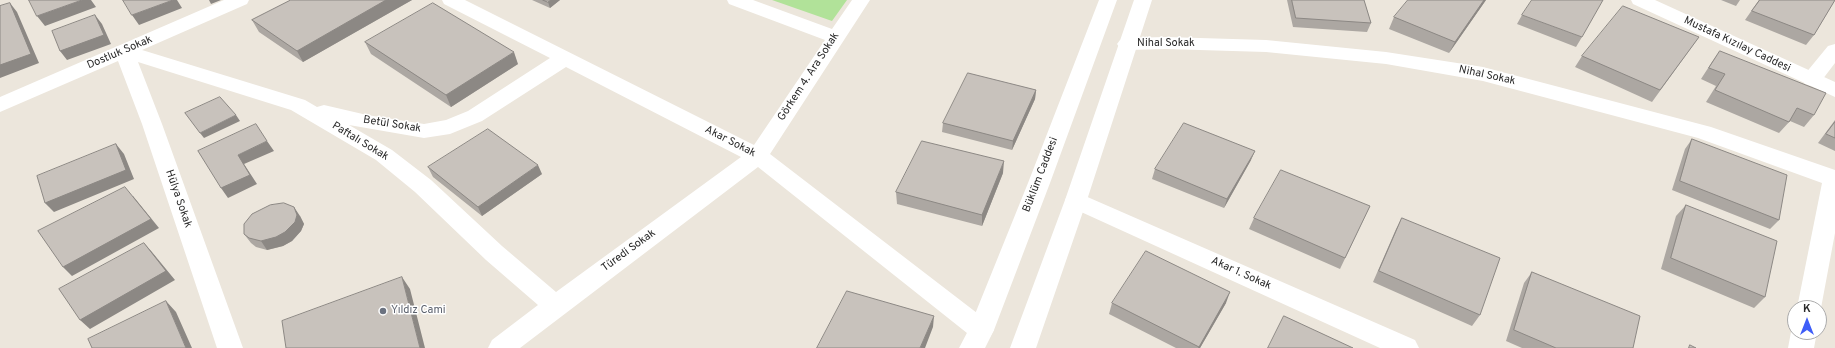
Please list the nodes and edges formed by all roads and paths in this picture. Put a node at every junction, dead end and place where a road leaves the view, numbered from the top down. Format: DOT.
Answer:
graph roads {
  1 [pos="240,0"];
  2 [pos="451,0"];
  3 [pos="736,0"];
  4 [pos="861,0"];
  5 [pos="1108,0"];
  6 [pos="1143,0"];
  7 [pos="1640,0"];
  8 [pos="836,37"];
  9 [pos="1127,44"];
  10 [pos="1835,50"];
  11 [pos="124,51"];
  12 [pos="564,58"];
  13 [pos="1812,79"];
  14 [pos="1835,90"];
  15 [pos="0,105"];
  16 [pos="298,105"];
  17 [pos="758,156"];
  18 [pos="1834,179"];
  19 [pos="1076,200"];
  20 [pos="1811,300"];
  21 [pos="554,306"];
  22 [pos="976,339"];
  23 [pos="230,348"];
  24 [pos="501,348"];
  25 [pos="1023,348"];
  26 [pos="1406,348"];
  1 -- 11 [label="street, Dostluk Sokak"];
  2 -- 12 [label="street, Akar Sokak"];
  3 -- 8 [label="street"];
  4 -- 8 [label="street, Görkem 4. Ara Sokak"];
  5 -- 22 [label="street, Büklüm Caddesi"];
  6 -- 9 [label="street"];
  7 -- 13 [label="street, Mustafa Kızılay Caddesi"];
  8 -- 17 [label="street, Görkem 4. Ara Sokak"];
  9 -- 18 [label="street, Nihal Sokak"];
  9 -- 19 [label="street"];
  10 -- 13 [label="street"];
  11 -- 15 [label="street, Dostluk Sokak"];
  11 -- 16 [label="street, Paftalı Sokak"];
  11 -- 23 [label="street, Hülya Sokak"];
  12 -- 16 [label="street, Betül Sokak"];
  12 -- 17 [label="street, Akar Sokak"];
  13 -- 14 [label="street, Mustafa Kızılay Caddesi"];
  16 -- 21 [label="street, Paftalı Sokak"];
  17 -- 21 [label="street, Türedi Sokak"];
  17 -- 22 [label="street, Akar Sokak"];
  18 -- 20 [label="street"];
  19 -- 25 [label="street"];
  19 -- 26 [label="street, Akar 1. Sokak"];
  21 -- 24 [label="street, Türedi Sokak"];
}
